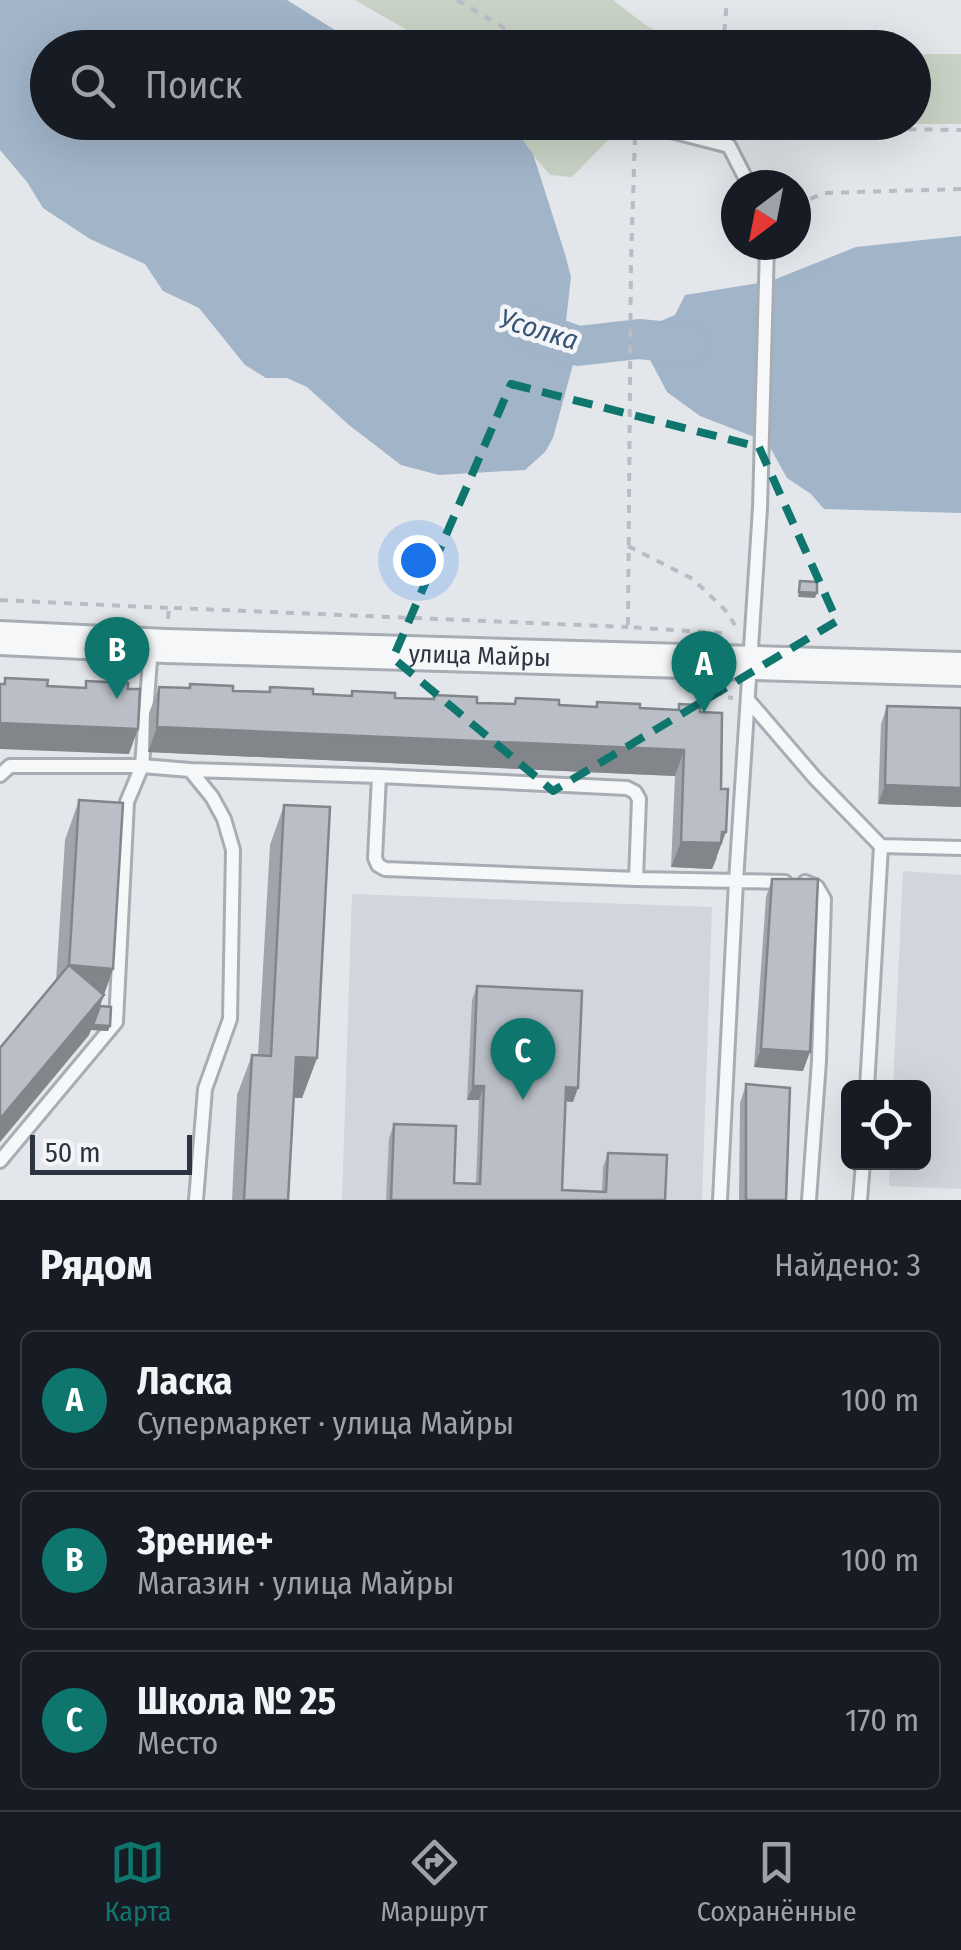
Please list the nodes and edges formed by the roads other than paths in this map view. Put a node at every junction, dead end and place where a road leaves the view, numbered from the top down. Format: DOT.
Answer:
graph roads {
  1 [pos="706,140"];
  2 [pos="741,170"];
  3 [pos="767,260"];
  4 [pos="0,638"];
  5 [pos="159,645"];
  6 [pos="738,652"];
  7 [pos="961,669"];
  8 [pos="748,700"];
  9 [pos="142,766"];
  10 [pos="190,770"];
  11 [pos="0,775"];
  12 [pos="380,776"];
  13 [pos="881,846"];
  14 [pos="961,848"];
  15 [pos="636,879"];
  16 [pos="736,882"];
  17 [pos="867,1080"];
  18 [pos="0,1161"];
  19 [pos="862,1170"];
  20 [pos="196,1200"];
  21 [pos="720,1200"];
  22 [pos="809,1200"];
  23 [pos="860,1200"];
  1 -- 2 [label="lane"];
  3 -- 6 [label="lane"];
  4 -- 5 [label="street, улица Майры"];
  5 -- 6 [label="street, улица Майры"];
  5 -- 9 [label="lane"];
  6 -- 7 [label="street, улица Майры"];
  6 -- 8 [label="lane"];
  8 -- 13 [label="lane"];
  8 -- 16 [label="lane"];
  9 -- 10 [label="lane"];
  9 -- 11 [label="lane"];
  9 -- 18 [label="lane"];
  10 -- 12 [label="lane"];
  10 -- 20 [label="lane"];
  12 -- 15 [label="lane"];
  12 -- 15 [label="lane"];
  13 -- 14 [label="lane"];
  13 -- 17 [label="lane"];
  15 -- 16 [label="lane"];
  16 -- 21 [label="lane"];
  16 -- 22 [label="lane"];
  19 -- 23 [label="lane"];
}
